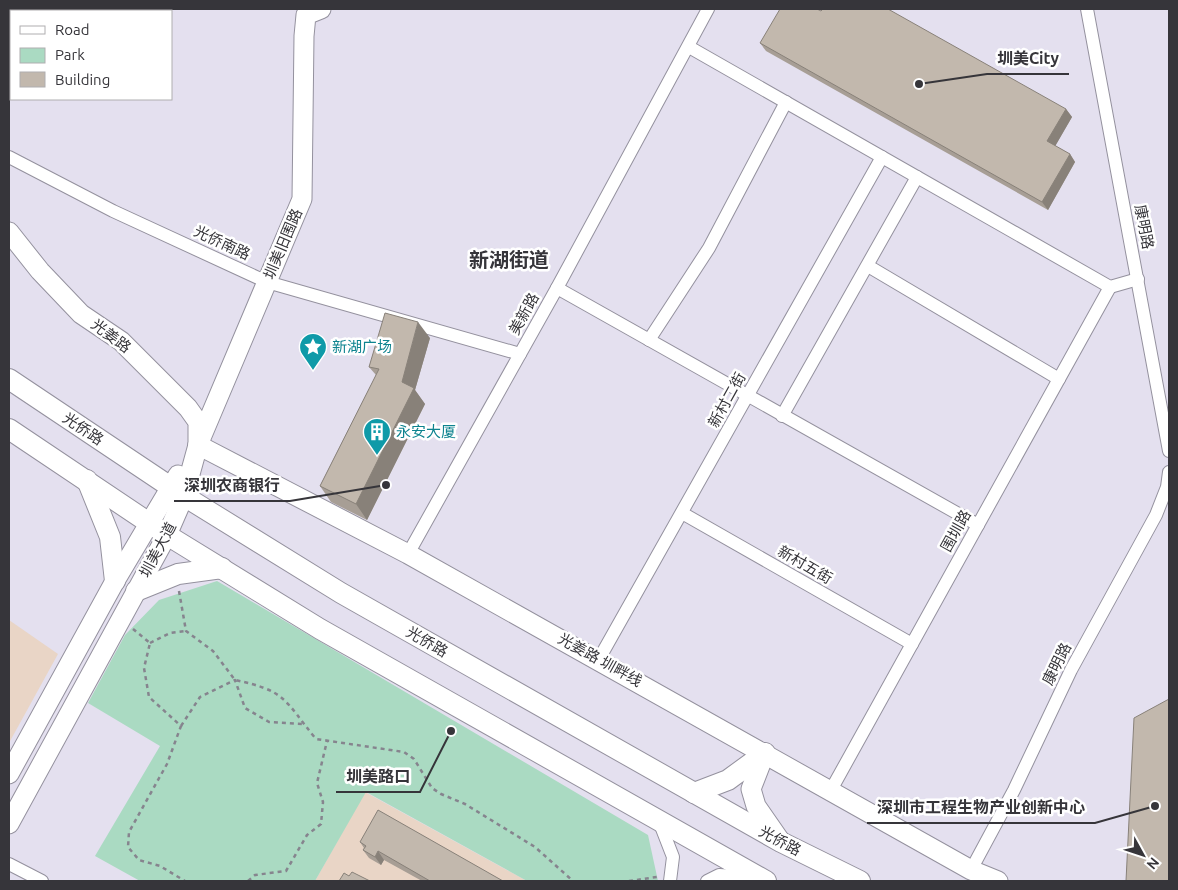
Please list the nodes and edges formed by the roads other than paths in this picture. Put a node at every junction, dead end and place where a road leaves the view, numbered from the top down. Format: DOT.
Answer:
graph roads {
  1 [pos="321,9"];
  2 [pos="708,9"];
  3 [pos="1087,9"];
  4 [pos="689,47"];
  5 [pos="786,102"];
  6 [pos="9,157"];
  7 [pos="882,157"];
  8 [pos="917,177"];
  9 [pos="9,232"];
  10 [pos="868,266"];
  11 [pos="1138,279"];
  12 [pos="267,282"];
  13 [pos="1110,287"];
  14 [pos="557,288"];
  15 [pos="649,340"];
  16 [pos="520,354"];
  17 [pos="9,379"];
  18 [pos="1059,379"];
  19 [pos="748,396"];
  20 [pos="782,416"];
  21 [pos="9,428"];
  22 [pos="198,445"];
  23 [pos="1169,451"];
  24 [pos="1169,472"];
  25 [pos="87,480"];
  26 [pos="177,491"];
  27 [pos="682,513"];
  28 [pos="150,523"];
  29 [pos="978,524"];
  30 [pos="167,535"];
  31 [pos="408,554"];
  32 [pos="222,568"];
  33 [pos="115,581"];
  34 [pos="136,591"];
  35 [pos="912,644"];
  36 [pos="600,659"];
  37 [pos="765,753"];
  38 [pos="9,774"];
  39 [pos="831,790"];
  40 [pos="694,793"];
  41 [pos="659,821"];
  42 [pos="9,824"];
  43 [pos="781,842"];
  44 [pos="9,864"];
  45 [pos="972,870"];
  46 [pos="670,878"];
  47 [pos="764,880"];
  48 [pos="42,881"];
  49 [pos="707,881"];
  50 [pos="860,881"];
  51 [pos="998,881"];
  1 -- 12 [label="street, 圳美旧围路"];
  2 -- 4 [label="street, 美新路"];
  3 -- 11 [label="street, 康明路"];
  4 -- 5 [label="street"];
  4 -- 14 [label="street, 美新路"];
  5 -- 7 [label="street"];
  5 -- 15 [label="street"];
  6 -- 12 [label="street, 光侨南路"];
  7 -- 8 [label="street"];
  7 -- 19 [label="street, 新村二街"];
  8 -- 10 [label="street"];
  8 -- 13 [label="street"];
  9 -- 22 [label="street, 光姜路"];
  10 -- 18 [label="street"];
  10 -- 20 [label="street"];
  11 -- 13 [label="street"];
  11 -- 23 [label="street, 康明路"];
  12 -- 16 [label="street, 光侨南路"];
  12 -- 22 [label="street, 圳美旧围路"];
  13 -- 18 [label="street, 围圳路"];
  14 -- 15 [label="street"];
  14 -- 16 [label="street, 美新路"];
  15 -- 19 [label="street"];
  16 -- 31 [label="street, 美新路"];
  17 -- 26 [label="main road, 光侨路"];
  18 -- 29 [label="street, 围圳路"];
  19 -- 20 [label="street"];
  19 -- 27 [label="street, 新村二街"];
  20 -- 29 [label="street"];
  21 -- 25 [label="main road"];
  22 -- 26 [label="street, 圳美大道"];
  22 -- 31 [label="street, 光姜路 圳畔线"];
  24 -- 45 [label="street, 康明路"];
  25 -- 28 [label="main road"];
  25 -- 33 [label="main road"];
  26 -- 28 [label="street, 圳美大道"];
  26 -- 30 [label="street, 圳美大道"];
  26 -- 40 [label="main road, 光侨路"];
  27 -- 35 [label="street, 新村五街"];
  27 -- 36 [label="street, 新村二街"];
  28 -- 30 [label="main road"];
  28 -- 33 [label="street, 圳美大道"];
  29 -- 35 [label="street, 围圳路"];
  30 -- 32 [label="main road"];
  30 -- 34 [label="street, 圳美大道"];
  31 -- 36 [label="street, 光姜路 圳畔线"];
  32 -- 34 [label="main road"];
  32 -- 41 [label="main road"];
  33 -- 38 [label="street, 圳美大道"];
  34 -- 42 [label="street, 圳美大道"];
  35 -- 39 [label="street, 围圳路"];
  36 -- 37 [label="street, 光姜路 圳畔线"];
  37 -- 39 [label="street, 光姜路 圳畔线"];
  37 -- 40 [label="main road"];
  37 -- 43 [label="street"];
  39 -- 45 [label="street, 光姜路 圳畔线"];
  40 -- 43 [label="main road, 光侨路"];
  41 -- 46 [label="street"];
  41 -- 47 [label="main road"];
  43 -- 50 [label="main road, 光侨路"];
  44 -- 48 [label="street"];
  45 -- 51 [label="street, 光姜路 圳畔线"];
  47 -- 49 [label="street"];
}
